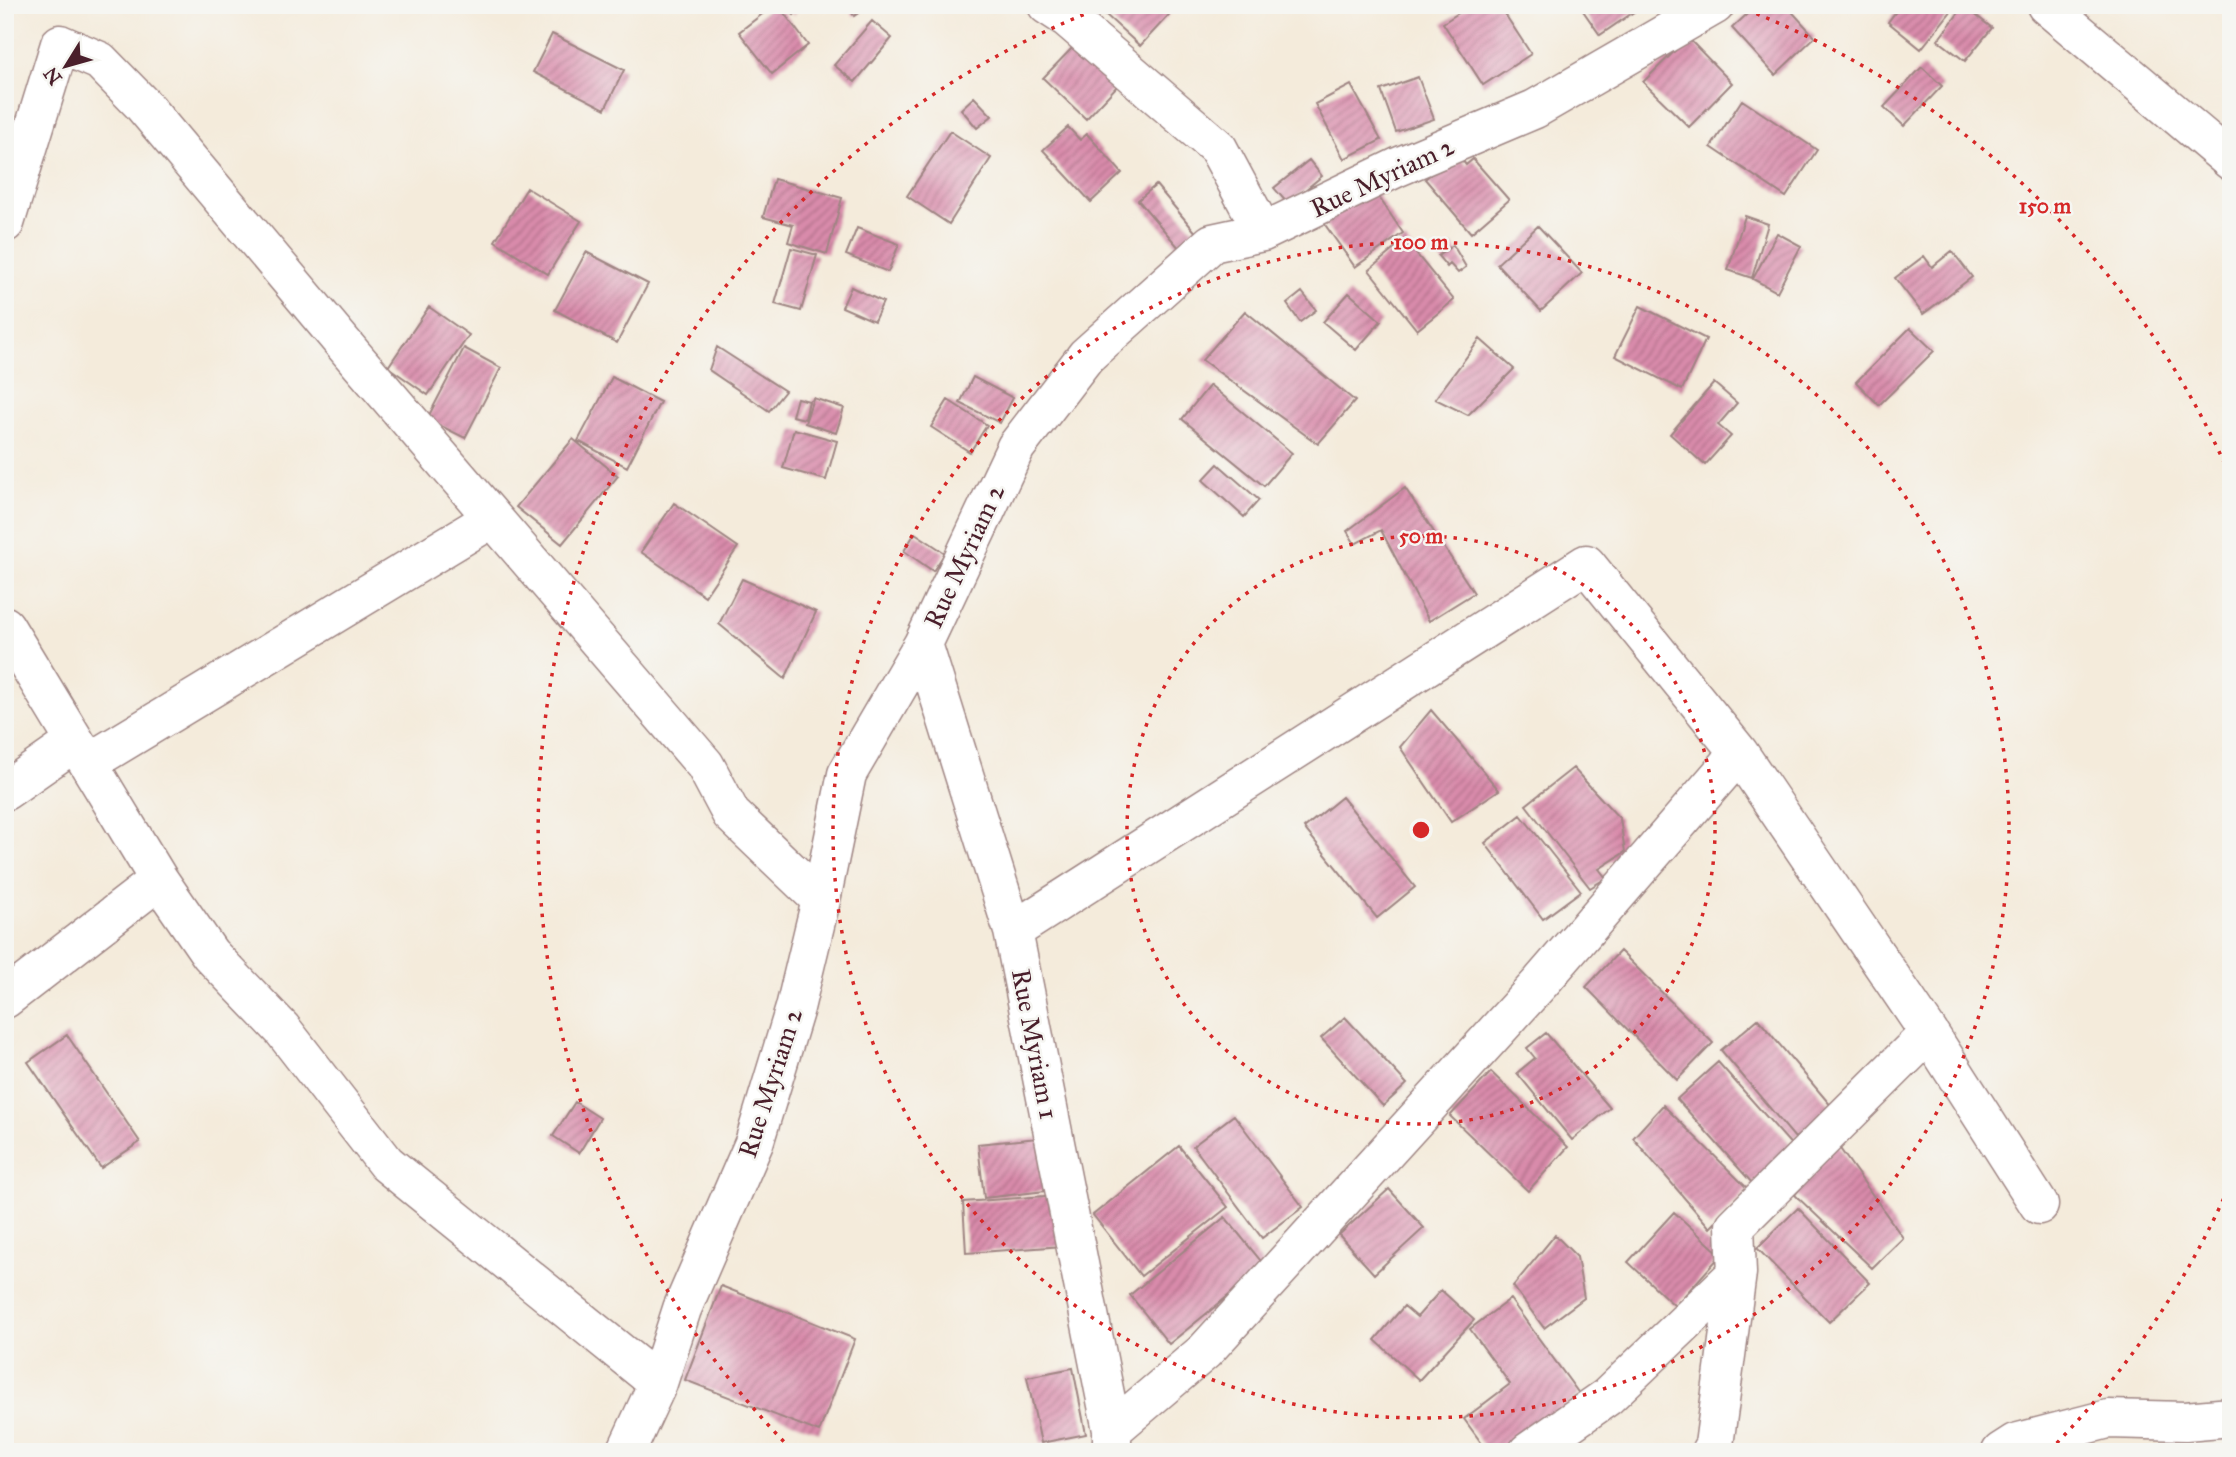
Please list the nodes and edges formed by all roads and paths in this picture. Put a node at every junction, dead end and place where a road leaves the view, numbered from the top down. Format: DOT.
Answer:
graph roads {
  1 [pos="1047,5"];
  2 [pos="1715,5"];
  3 [pos="2046,5"];
  4 [pos="2231,161"];
  5 [pos="5,223"];
  6 [pos="1264,232"];
  7 [pos="493,518"];
  8 [pos="5,626"];
  9 [pos="923,644"];
  10 [pos="81,752"];
  11 [pos="1739,753"];
  12 [pos="5,791"];
  13 [pos="159,880"];
  14 [pos="821,900"];
  15 [pos="1013,931"];
  16 [pos="5,999"];
  17 [pos="1929,1033"];
  18 [pos="2039,1205"];
  19 [pos="1737,1273"];
  20 [pos="658,1383"];
  21 [pos="2231,1417"];
  22 [pos="1112,1441"];
  23 [pos="626,1452"];
  24 [pos="1528,1452"];
  25 [pos="1710,1452"];
  26 [pos="2001,1452"];
  1 -- 6 [label="street"];
  2 -- 6 [label="street, Rue Myriam 2"];
  3 -- 4 [label="street"];
  5 -- 7 [label="street"];
  6 -- 9 [label="street, Rue Myriam 2"];
  7 -- 10 [label="street"];
  7 -- 14 [label="street"];
  8 -- 10 [label="street"];
  9 -- 14 [label="street, Rue Myriam 2"];
  9 -- 15 [label="street, Rue Myriam 1"];
  10 -- 12 [label="street"];
  10 -- 13 [label="street"];
  11 -- 15 [label="street"];
  11 -- 17 [label="street"];
  11 -- 22 [label="street"];
  13 -- 16 [label="street"];
  13 -- 20 [label="street"];
  14 -- 20 [label="street, Rue Myriam 2"];
  15 -- 22 [label="street, Rue Myriam 1"];
  17 -- 18 [label="street"];
  17 -- 19 [label="street"];
  19 -- 24 [label="street"];
  19 -- 25 [label="street"];
  20 -- 23 [label="street, Rue Myriam 2"];
  21 -- 26 [label="street"];
}
